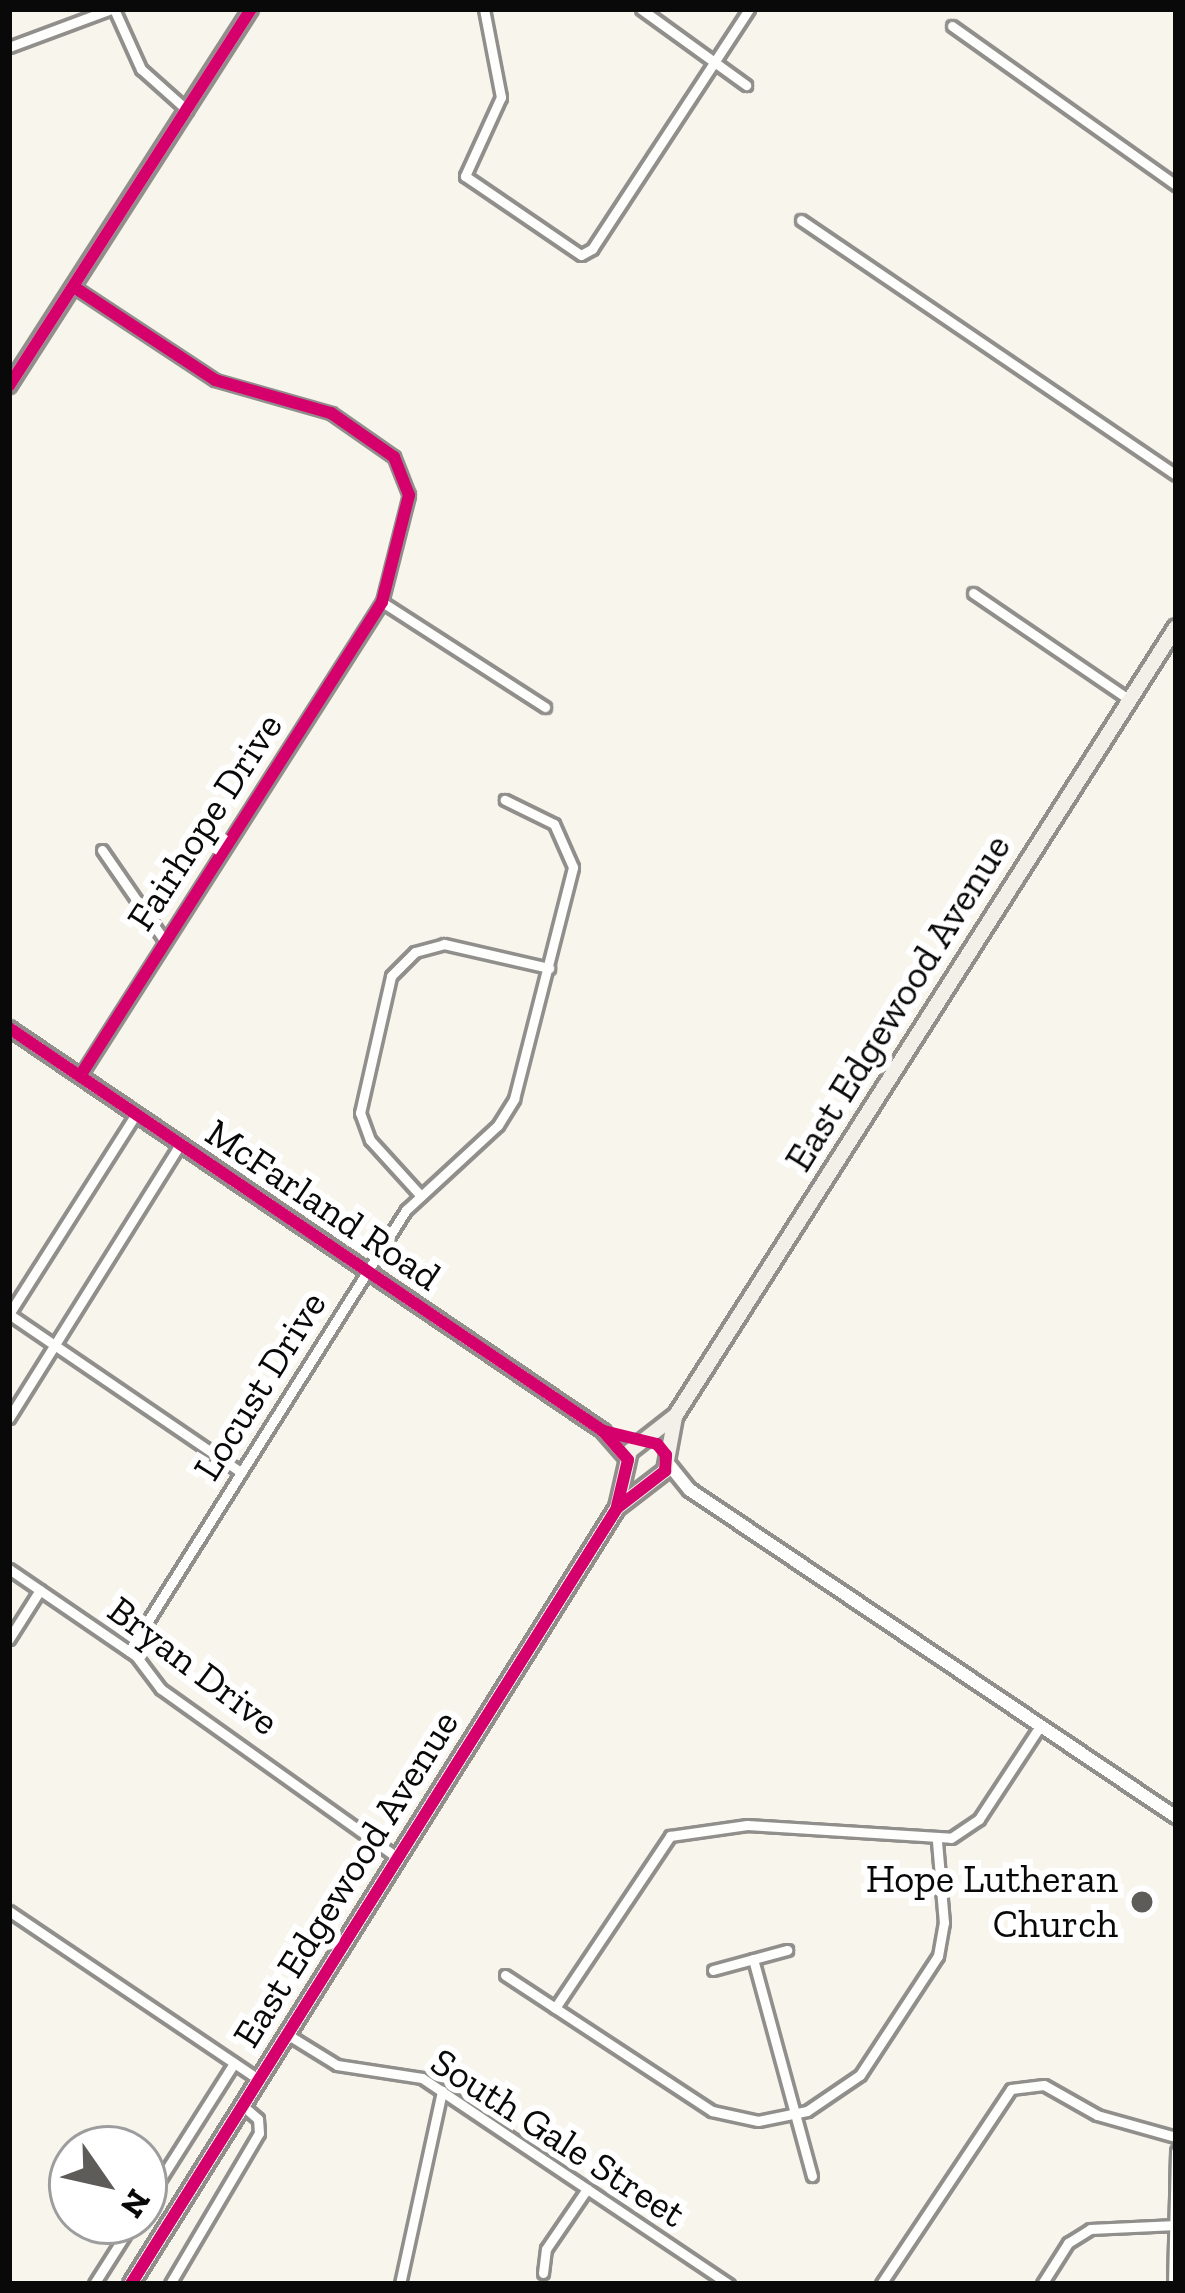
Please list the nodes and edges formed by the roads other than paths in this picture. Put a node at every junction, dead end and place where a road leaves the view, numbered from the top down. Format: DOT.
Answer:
graph roads {
  1 [pos="112,9"];
  2 [pos="250,9"];
  3 [pos="484,9"];
  4 [pos="641,9"];
  5 [pos="748,9"];
  6 [pos="952,26"];
  7 [pos="9,47"];
  8 [pos="715,60"];
  9 [pos="746,85"];
  10 [pos="187,110"];
  11 [pos="1176,185"];
  12 [pos="801,220"];
  13 [pos="74,287"];
  14 [pos="9,386"];
  15 [pos="1176,475"];
  16 [pos="973,592"];
  17 [pos="382,602"];
  18 [pos="1176,627"];
  19 [pos="1130,700"];
  20 [pos="544,707"];
  21 [pos="505,800"];
  22 [pos="103,850"];
  23 [pos="164,940"];
  24 [pos="549,968"];
  25 [pos="9,1028"];
  26 [pos="80,1076"];
  27 [pos="136,1114"];
  28 [pos="180,1144"];
  29 [pos="421,1196"];
  30 [pos="368,1272"];
  31 [pos="9,1314"];
  32 [pos="55,1345"];
  33 [pos="676,1415"];
  34 [pos="9,1418"];
  35 [pos="603,1431"];
  36 [pos="644,1442"];
  37 [pos="667,1459"];
  38 [pos="628,1463"];
  39 [pos="241,1472"];
  40 [pos="650,1480"];
  41 [pos="690,1490"];
  42 [pos="617,1508"];
  43 [pos="9,1569"];
  44 [pos="40,1591"];
  45 [pos="9,1639"];
  46 [pos="129,1651"];
  47 [pos="1040,1726"];
  48 [pos="1176,1817"];
  49 [pos="937,1841"];
  50 [pos="395,1856"];
  51 [pos="9,1911"];
  52 [pos="787,1950"];
  53 [pos="752,1960"];
  54 [pos="713,1970"];
  55 [pos="506,1975"];
  56 [pos="555,2008"];
  57 [pos="284,2032"];
  58 [pos="234,2062"];
  59 [pos="256,2078"];
  60 [pos="442,2091"];
  61 [pos="241,2104"];
  62 [pos="795,2115"];
  63 [pos="1176,2137"];
  64 [pos="1176,2152"];
  65 [pos="168,2167"];
  66 [pos="812,2176"];
  67 [pos="587,2189"];
  68 [pos="1175,2225"];
  69 [pos="119,2245"];
  70 [pos="543,2273"];
  71 [pos="724,2282"];
  72 [pos="94,2284"];
  73 [pos="131,2284"];
  74 [pos="170,2284"];
  75 [pos="400,2284"];
  76 [pos="881,2284"];
  77 [pos="1042,2284"];
  78 [pos="1173,2284"];
  1 -- 7 [label="street"];
  1 -- 10 [label="street"];
  2 -- 10 [label="street"];
  3 -- 8 [label="street"];
  4 -- 8 [label="street"];
  5 -- 8 [label="street"];
  6 -- 11 [label="street"];
  8 -- 9 [label="street"];
  10 -- 13 [label="street"];
  12 -- 15 [label="street"];
  13 -- 14 [label="street"];
  13 -- 17 [label="street, Fairhope Drive"];
  16 -- 19 [label="street"];
  17 -- 20 [label="street"];
  17 -- 23 [label="street, Fairhope Drive"];
  18 -- 19 [label="main road, East Edgewood Avenue"];
  19 -- 33 [label="main road, East Edgewood Avenue"];
  21 -- 24 [label="street, Locust Drive"];
  22 -- 23 [label="street"];
  23 -- 26 [label="street, Fairhope Drive"];
  24 -- 29 [label="street, Locust Drive"];
  24 -- 29 [label="street"];
  25 -- 26 [label="street, McFarland Road"];
  26 -- 27 [label="street, McFarland Road"];
  27 -- 28 [label="street, McFarland Road"];
  27 -- 31 [label="street"];
  28 -- 30 [label="street, McFarland Road"];
  28 -- 32 [label="street"];
  29 -- 30 [label="street, Locust Drive"];
  30 -- 35 [label="street, McFarland Road"];
  30 -- 39 [label="street, Locust Drive"];
  31 -- 32 [label="street"];
  32 -- 34 [label="street"];
  32 -- 39 [label="street"];
  33 -- 36 [label="main road, East Edgewood Avenue"];
  33 -- 37 [label="main road, East Edgewood Avenue"];
  35 -- 36 [label="street, McFarland Road"];
  35 -- 38 [label="street, McFarland Road"];
  36 -- 37 [label="main road"];
  36 -- 38 [label="main road, East Edgewood Avenue"];
  37 -- 40 [label="main road, East Edgewood Avenue"];
  37 -- 41 [label="street"];
  38 -- 40 [label="main road"];
  38 -- 42 [label="main road, East Edgewood Avenue"];
  39 -- 46 [label="street, Locust Drive"];
  40 -- 41 [label="street"];
  40 -- 42 [label="main road, East Edgewood Avenue"];
  41 -- 47 [label="street"];
  42 -- 50 [label="main road, East Edgewood Avenue"];
  43 -- 44 [label="street, Bryan Drive"];
  44 -- 45 [label="street"];
  44 -- 46 [label="street, Bryan Drive"];
  46 -- 50 [label="street, Bryan Drive"];
  47 -- 48 [label="street"];
  47 -- 49 [label="street"];
  49 -- 56 [label="street"];
  49 -- 62 [label="street"];
  50 -- 57 [label="main road, East Edgewood Avenue"];
  51 -- 58 [label="street"];
  52 -- 53 [label="street"];
  53 -- 54 [label="street"];
  53 -- 62 [label="street"];
  55 -- 56 [label="street"];
  56 -- 62 [label="street"];
  57 -- 59 [label="main road, East Edgewood Avenue"];
  57 -- 60 [label="street, South Gale Street"];
  58 -- 59 [label="street"];
  58 -- 65 [label="street, East Edgewood Avenue"];
  59 -- 61 [label="main road, East Edgewood Avenue"];
  60 -- 67 [label="street, South Gale Street"];
  60 -- 75 [label="street"];
  61 -- 73 [label="main road, East Edgewood Avenue"];
  61 -- 74 [label="street, East Edgewood Avenue"];
  62 -- 66 [label="street"];
  63 -- 76 [label="street"];
  64 -- 68 [label="street"];
  67 -- 70 [label="street"];
  67 -- 71 [label="street, South Gale Street"];
  68 -- 77 [label="street"];
  68 -- 78 [label="street"];
  69 -- 72 [label="street"];
}
